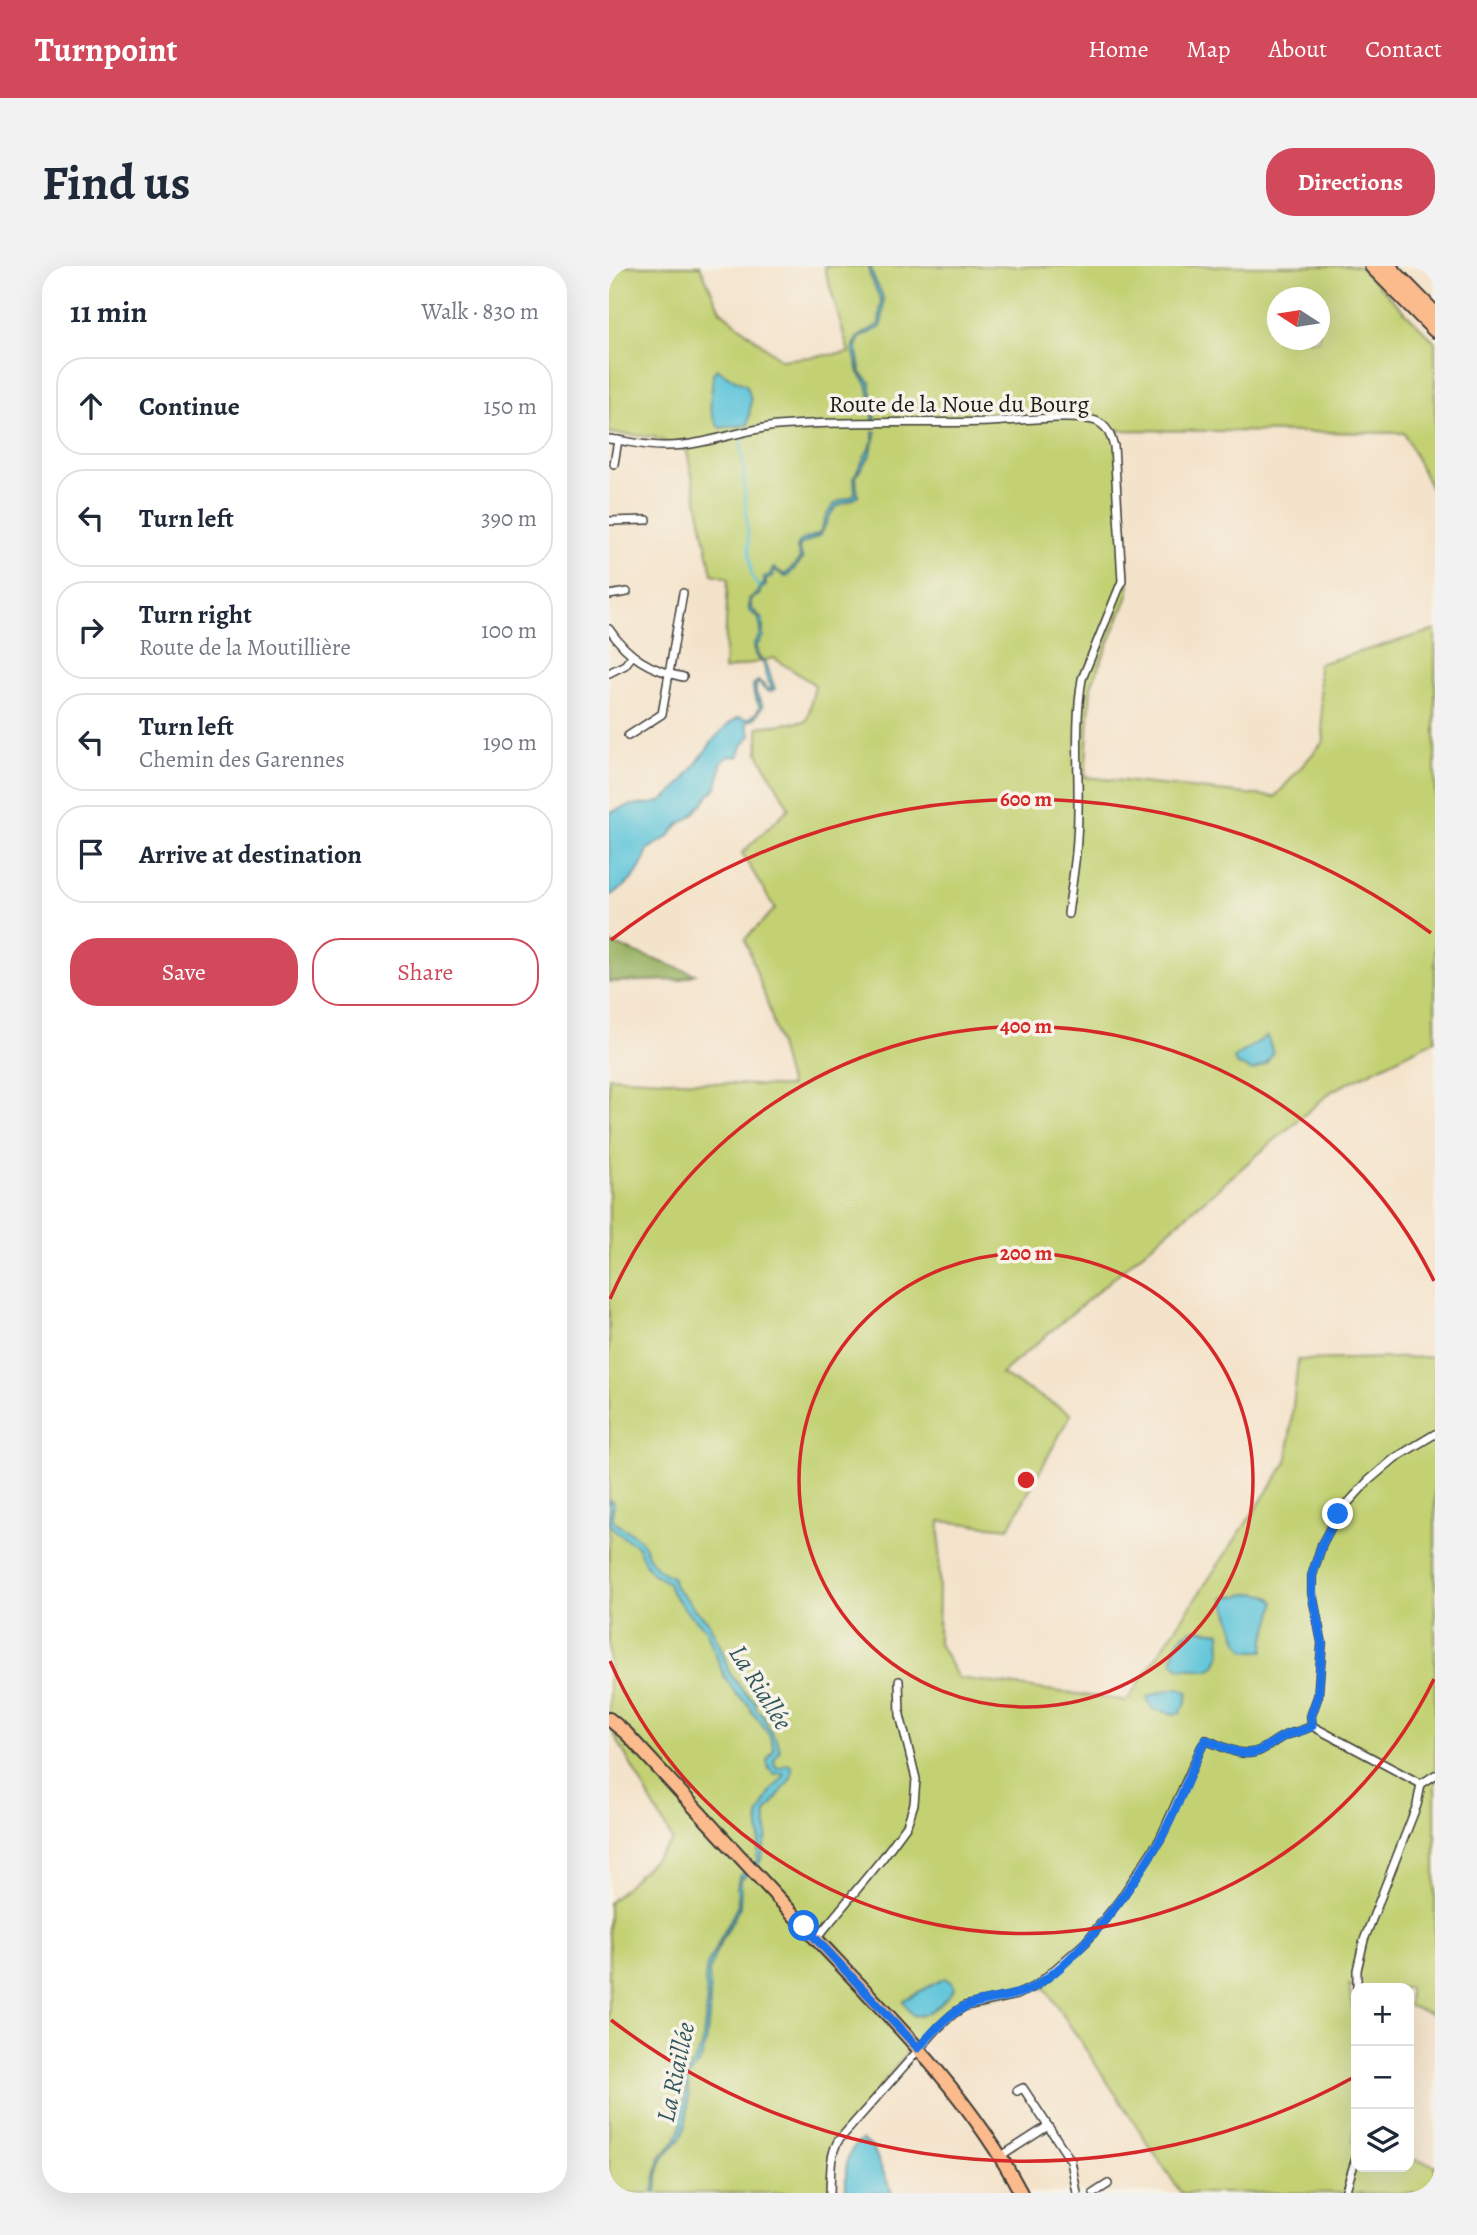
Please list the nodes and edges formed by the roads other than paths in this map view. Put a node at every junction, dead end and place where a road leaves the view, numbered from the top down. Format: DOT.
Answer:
graph roads {
  1 [pos="1372,266"];
  2 [pos="1388,266"];
  3 [pos="1435,314"];
  4 [pos="1435,330"];
  5 [pos="613,440"];
  6 [pos="614,464"];
  7 [pos="647,520"];
  8 [pos="609,521"];
  9 [pos="627,592"];
  10 [pos="683,593"];
  11 [pos="609,595"];
  12 [pos="609,629"];
  13 [pos="632,656"];
  14 [pos="609,673"];
  15 [pos="670,674"];
  16 [pos="683,677"];
  17 [pos="628,736"];
  18 [pos="1068,914"];
  19 [pos="1435,1434"];
  20 [pos="899,1681"];
  21 [pos="609,1719"];
  22 [pos="1312,1726"];
  23 [pos="609,1730"];
  24 [pos="626,1733"];
  25 [pos="1435,1774"];
  26 [pos="1421,1784"];
  27 [pos="816,1938"];
  28 [pos="1357,1983"];
  29 [pos="918,2048"];
  30 [pos="1017,2091"];
  31 [pos="1048,2126"];
  32 [pos="1000,2157"];
  33 [pos="1352,2172"];
  34 [pos="1108,2184"];
  35 [pos="830,2193"];
  36 [pos="1021,2193"];
  37 [pos="1077,2193"];
  38 [pos="1094,2193"];
  39 [pos="1345,2193"];
  1 -- 4 [label="highway"];
  2 -- 3 [label="highway"];
  5 -- 6 [label="street"];
  5 -- 18 [label="street, Route de la Noue du Bourg"];
  7 -- 8 [label="street"];
  9 -- 11 [label="street"];
  10 -- 15 [label="street"];
  12 -- 13 [label="street"];
  13 -- 14 [label="street"];
  13 -- 15 [label="street"];
  15 -- 16 [label="street"];
  15 -- 17 [label="street"];
  19 -- 22 [label="street"];
  20 -- 27 [label="street"];
  21 -- 24 [label="main road"];
  22 -- 26 [label="street"];
  22 -- 29 [label="street"];
  23 -- 24 [label="main road"];
  24 -- 27 [label="main road"];
  25 -- 26 [label="street"];
  26 -- 28 [label="street"];
  27 -- 29 [label="main road"];
  29 -- 32 [label="main road"];
  29 -- 35 [label="street"];
  30 -- 31 [label="street"];
  31 -- 32 [label="street"];
  31 -- 37 [label="street"];
  32 -- 36 [label="main road"];
  33 -- 39 [label="street"];
  34 -- 38 [label="street"];
}
